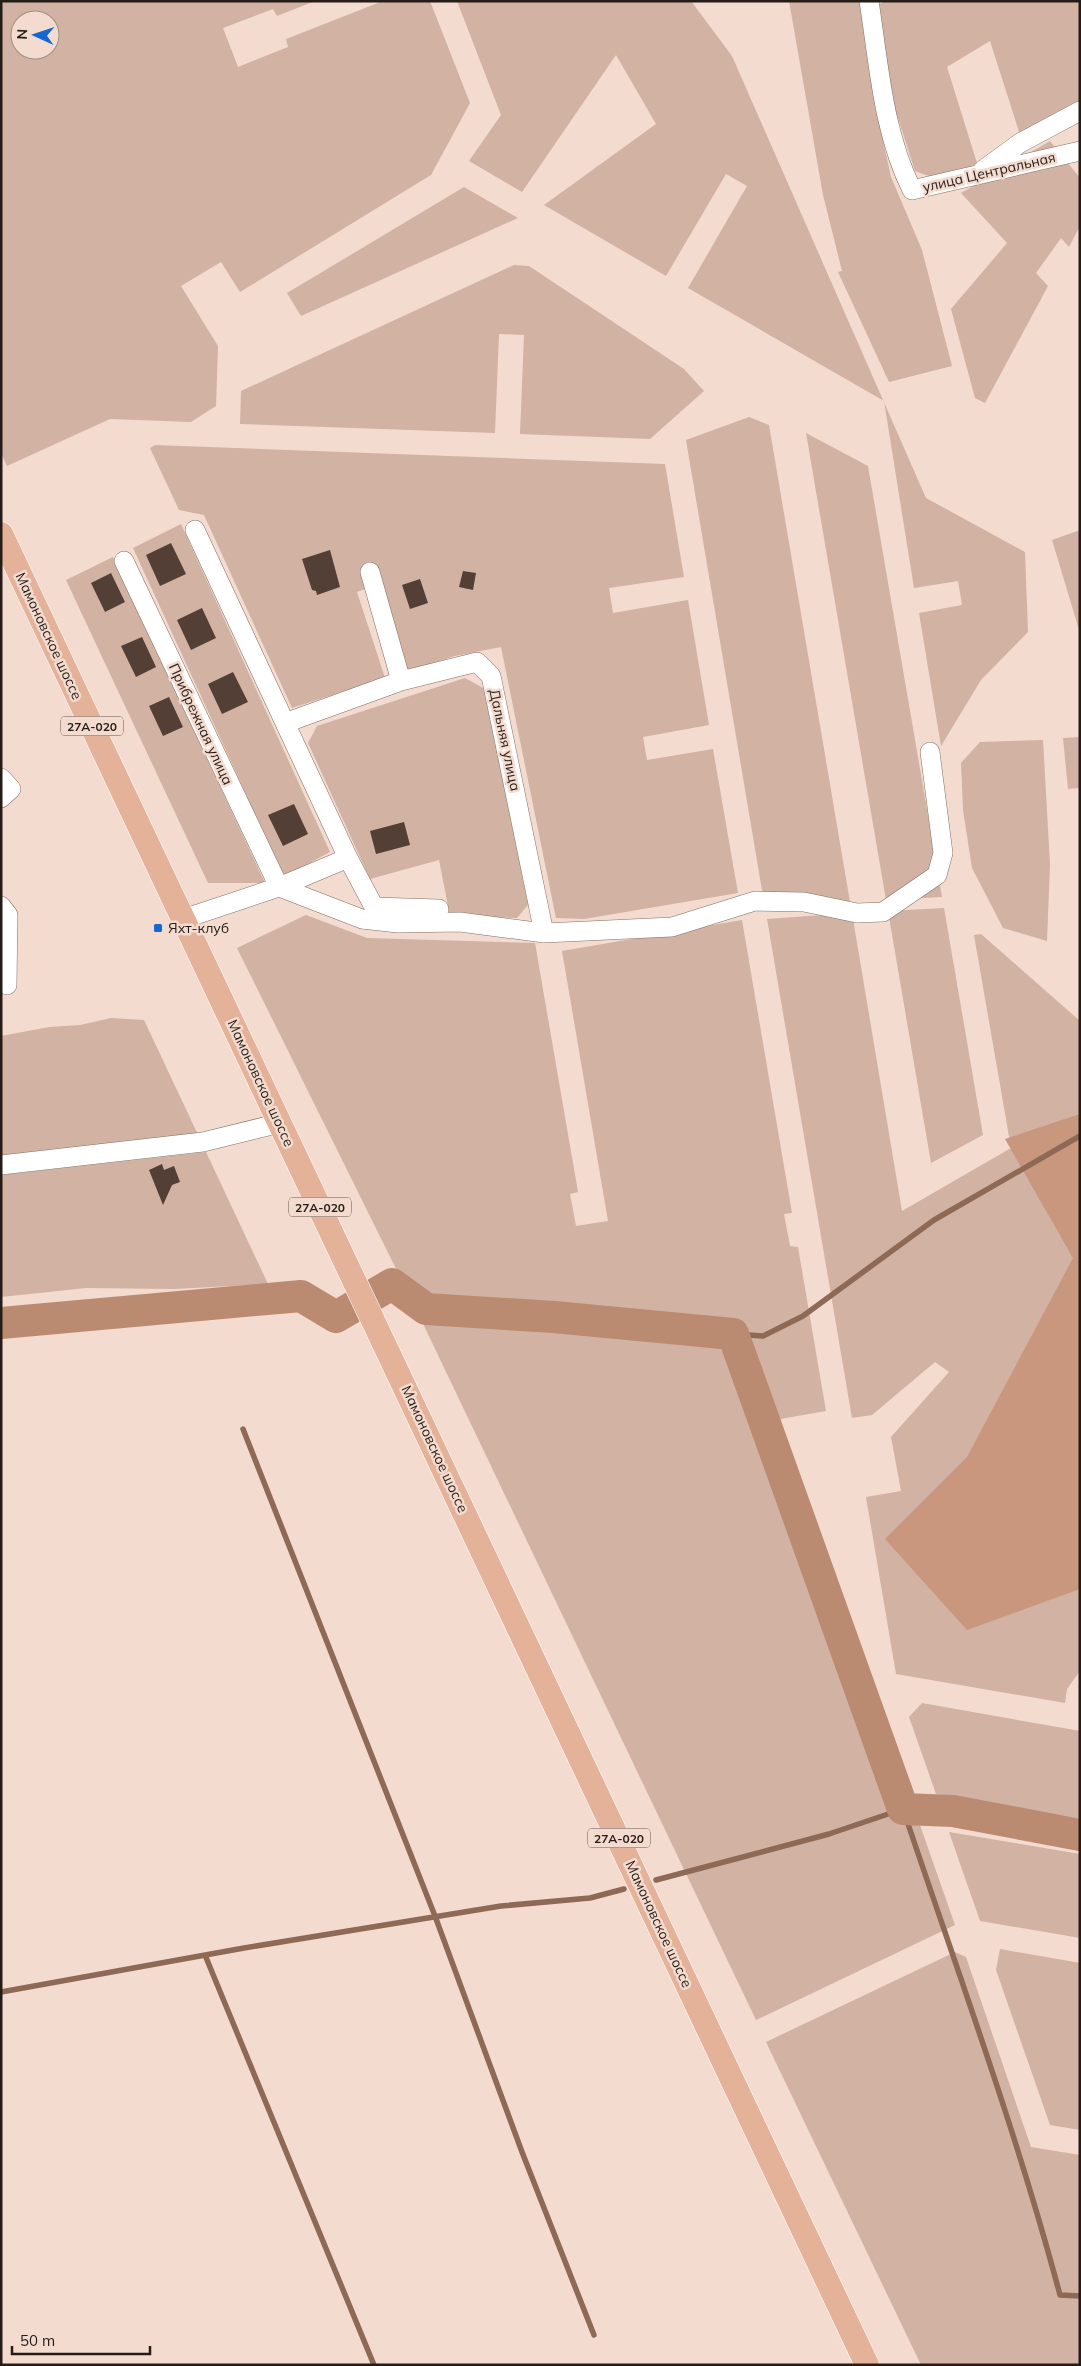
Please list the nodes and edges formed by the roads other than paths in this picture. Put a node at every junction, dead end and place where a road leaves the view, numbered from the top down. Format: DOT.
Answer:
graph roads {
  1 [pos="870,1"];
  2 [pos="1080,111"];
  3 [pos="1080,151"];
  4 [pos="912,190"];
  5 [pos="195,530"];
  6 [pos="1,534"];
  7 [pos="124,561"];
  8 [pos="370,572"];
  9 [pos="401,680"];
  10 [pos="285,723"];
  11 [pos="930,752"];
  12 [pos="1,778"];
  13 [pos="1,798"];
  14 [pos="348,858"];
  15 [pos="279,887"];
  16 [pos="1,906"];
  17 [pos="439,909"];
  18 [pos="183,919"];
  19 [pos="544,932"];
  20 [pos="7,985"];
  21 [pos="280,1123"];
  22 [pos="1,1165"];
  23 [pos="867,2365"];
  1 -- 4 [label="street, улица Центральная"];
  2 -- 4 [label="street"];
  3 -- 4 [label="street, улица Центральная"];
  5 -- 10 [label="street"];
  6 -- 18 [label="main road, Мамоновское шоссе / 27А-020"];
  7 -- 15 [label="street, Прибрежная улица"];
  8 -- 9 [label="street"];
  9 -- 10 [label="street, Дальняя улица"];
  9 -- 19 [label="street, Дальняя улица"];
  10 -- 14 [label="street"];
  11 -- 19 [label="street"];
  12 -- 13 [label="street"];
  14 -- 15 [label="street"];
  14 -- 17 [label="street"];
  15 -- 18 [label="street"];
  15 -- 19 [label="street"];
  16 -- 20 [label="street"];
  18 -- 21 [label="main road, Мамоновское шоссе / 27А-020"];
  21 -- 22 [label="street"];
  21 -- 23 [label="main road, Мамоновское шоссе / 27А-020"];
}
